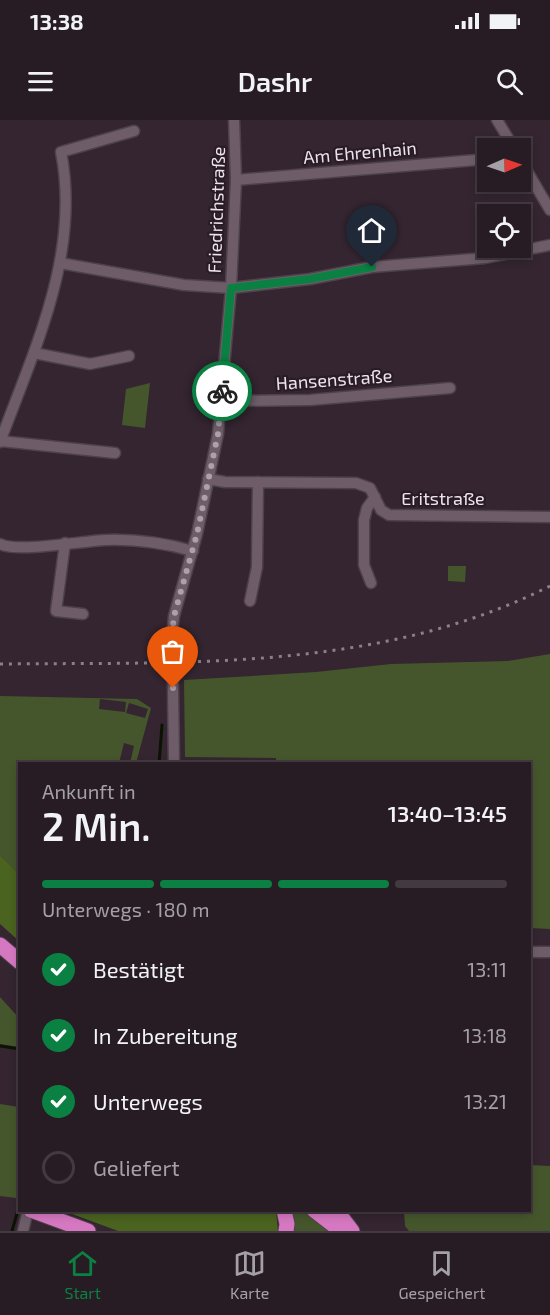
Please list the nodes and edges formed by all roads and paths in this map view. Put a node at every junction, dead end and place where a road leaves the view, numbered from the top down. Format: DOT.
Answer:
graph roads {
  1 [pos="234,120"];
  2 [pos="497,120"];
  3 [pos="134,131"];
  4 [pos="508,138"];
  5 [pos="477,160"];
  6 [pos="531,178"];
  7 [pos="236,180"];
  8 [pos="550,210"];
  9 [pos="550,245"];
  10 [pos="60,263"];
  11 [pos="231,288"];
  12 [pos="34,353"];
  13 [pos="129,356"];
  14 [pos="450,388"];
  15 [pos="221,401"];
  16 [pos="0,441"];
  17 [pos="115,453"];
  18 [pos="208,479"];
  19 [pos="258,482"];
  20 [pos="375,497"];
  21 [pos="550,517"];
  22 [pos="65,543"];
  23 [pos="0,544"];
  24 [pos="193,550"];
  25 [pos="371,583"];
  26 [pos="250,601"];
  27 [pos="83,614"];
  28 [pos="174,762"];
  29 [pos="0,945"];
  30 [pos="531,952"];
  31 [pos="550,952"];
  32 [pos="18,960"];
  33 [pos="29,1212"];
  34 [pos="36,1212"];
  35 [pos="284,1212"];
  36 [pos="317,1212"];
  37 [pos="338,1212"];
  38 [pos="23,1231"];
  39 [pos="88,1231"];
  40 [pos="286,1231"];
  41 [pos="341,1231"];
  42 [pos="352,1231"];
  1 -- 7 [label="street, Friedrichstraße"];
  2 -- 4 [label="street"];
  3 -- 10 [label="street"];
  5 -- 7 [label="street, Am Ehrenhain"];
  6 -- 8 [label="street"];
  7 -- 11 [label="street, Friedrichstraße"];
  9 -- 11 [label="street"];
  10 -- 11 [label="street"];
  10 -- 12 [label="street"];
  11 -- 15 [label="street, Friedrichstraße"];
  12 -- 13 [label="street"];
  12 -- 16 [label="street"];
  14 -- 15 [label="street, Hansenstraße"];
  15 -- 18 [label="street, Friedrichstraße"];
  16 -- 17 [label="street"];
  18 -- 19 [label="street, Eritstraße"];
  18 -- 24 [label="street, Friedrichstraße"];
  19 -- 20 [label="street, Eritstraße"];
  19 -- 26 [label="street"];
  20 -- 21 [label="street, Eritstraße"];
  20 -- 25 [label="street"];
  22 -- 23 [label="street"];
  22 -- 24 [label="street"];
  22 -- 27 [label="street"];
  24 -- 28 [label="street, Friedrichstraße, bridge"];
  29 -- 32 [label="highway"];
  30 -- 31 [label="street"];
  33 -- 38 [label="street"];
  34 -- 39 [label="highway"];
  35 -- 40 [label="highway"];
  36 -- 41 [label="highway"];
  37 -- 42 [label="highway"];
}
